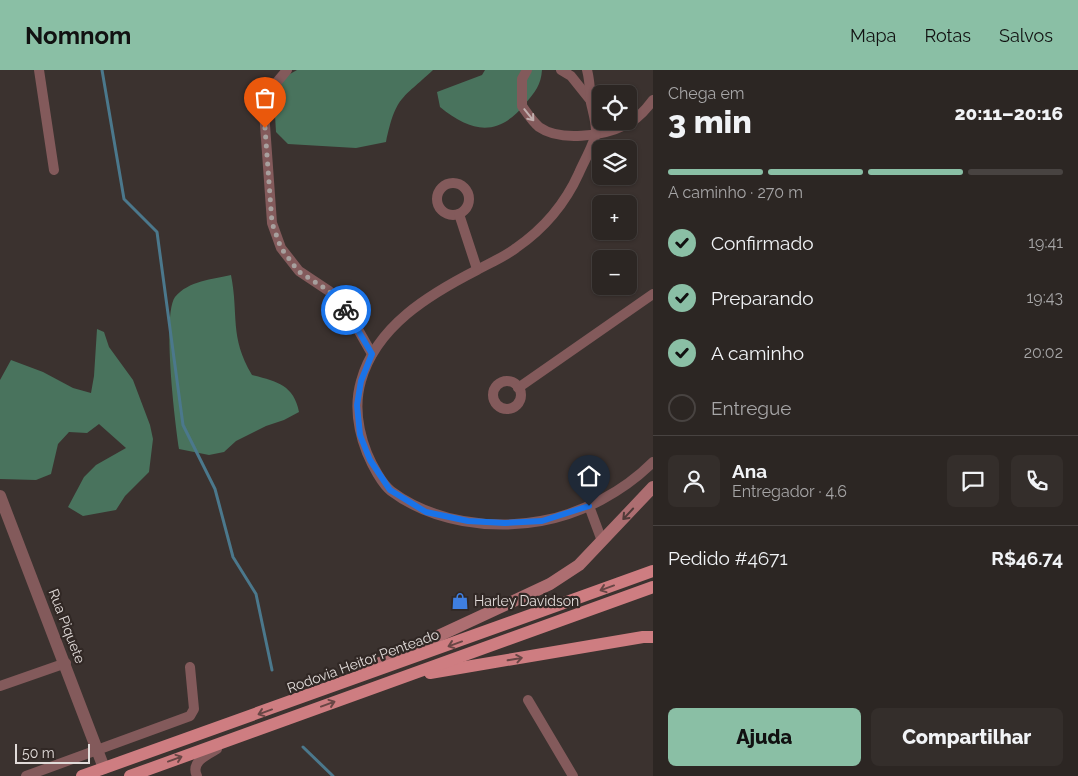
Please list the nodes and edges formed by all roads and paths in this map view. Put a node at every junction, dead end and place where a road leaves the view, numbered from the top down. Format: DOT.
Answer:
graph roads {
  1 [pos="39,70"];
  2 [pos="287,70"];
  3 [pos="527,70"];
  4 [pos="560,70"];
  5 [pos="587,70"];
  6 [pos="653,100"];
  7 [pos="591,102"];
  8 [pos="596,133"];
  9 [pos="54,170"];
  10 [pos="459,214"];
  11 [pos="477,270"];
  12 [pos="653,294"];
  13 [pos="372,354"];
  14 [pos="518,388"];
  15 [pos="653,462"];
  16 [pos="653,487"];
  17 [pos="0,496"];
  18 [pos="589,506"];
  19 [pos="602,541"];
  20 [pos="653,572"];
  21 [pos="653,587"];
  22 [pos="653,638"];
  23 [pos="66,664"];
  24 [pos="190,667"];
  25 [pos="398,679"];
  26 [pos="0,686"];
  27 [pos="327,689"];
  28 [pos="528,700"];
  29 [pos="232,739"];
  30 [pos="97,750"];
  31 [pos="104,768"];
  32 [pos="26,776"];
  33 [pos="82,776"];
  34 [pos="130,776"];
  35 [pos="197,776"];
  36 [pos="573,776"];
  1 -- 9 [label="street"];
  2 -- 13 [label="street"];
  3 -- 8 [label="street, one-way"];
  4 -- 7 [label="street"];
  5 -- 7 [label="street"];
  6 -- 8 [label="street"];
  7 -- 8 [label="street"];
  8 -- 11 [label="street"];
  10 -- 11 [label="street"];
  11 -- 13 [label="street"];
  12 -- 14 [label="street"];
  13 -- 18 [label="street"];
  15 -- 18 [label="street"];
  16 -- 19 [label="main road, one-way"];
  17 -- 23 [label="street, Rua Piquete"];
  18 -- 19 [label="street"];
  19 -- 27 [label="main road"];
  20 -- 27 [label="main road, Rodovia Heitor Penteado, one-way"];
  21 -- 25 [label="main road, Rodovia Heitor Penteado"];
  25 -- 22 [label="main road, one-way"];
  23 -- 26 [label="street"];
  23 -- 30 [label="street, Rua Piquete"];
  24 -- 30 [label="street"];
  29 -- 25 [label="main road, Rodovia Heitor Penteado, one-way"];
  27 -- 31 [label="main road, Rodovia Heitor Penteado, one-way"];
  28 -- 36 [label="street"];
  34 -- 29 [label="main road, Rodovia Heitor Penteado, one-way"];
  29 -- 35 [label="street"];
  30 -- 31 [label="street, Rua Piquete"];
  30 -- 32 [label="street"];
  31 -- 33 [label="main road, Rodovia Heitor Penteado"];
}
